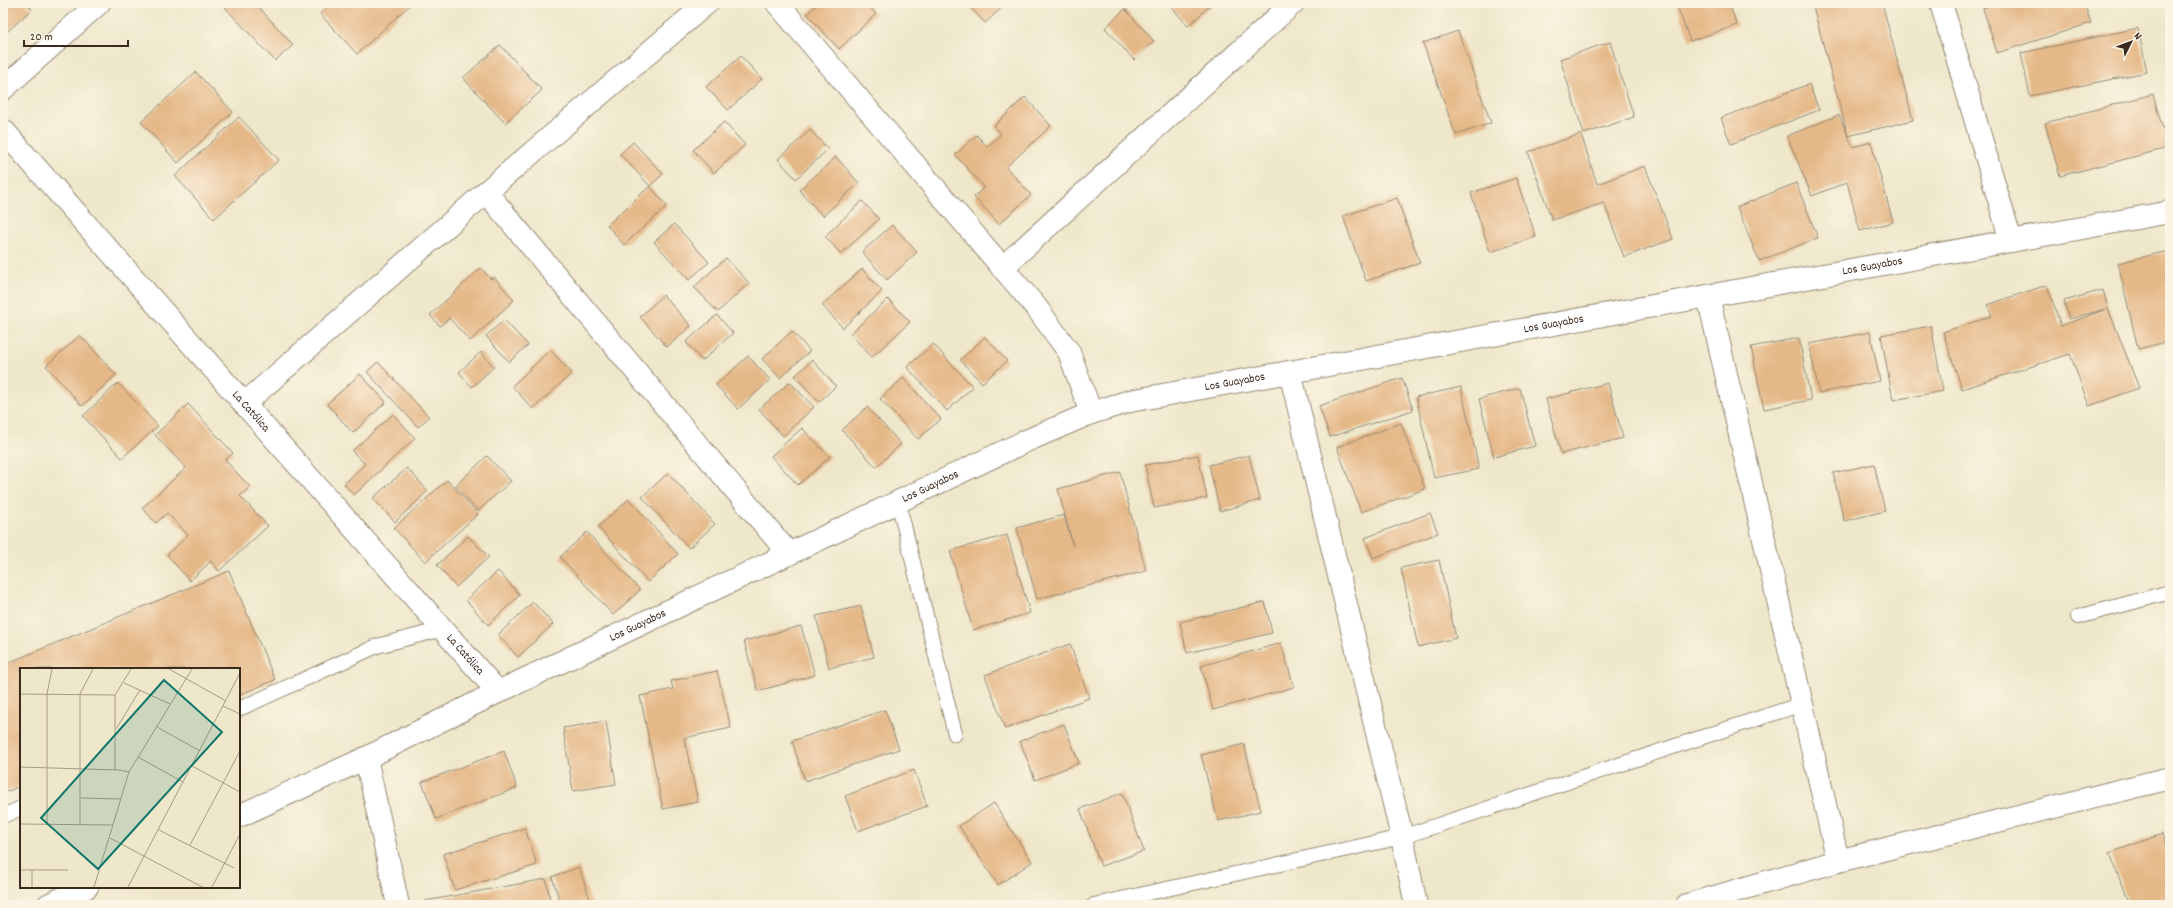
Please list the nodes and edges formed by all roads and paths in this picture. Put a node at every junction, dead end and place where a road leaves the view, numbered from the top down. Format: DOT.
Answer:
graph roads {
  1 [pos="99,3"];
  2 [pos="708,3"];
  3 [pos="777,3"];
  4 [pos="1293,3"];
  5 [pos="1941,3"];
  6 [pos="3,89"];
  7 [pos="3,130"];
  8 [pos="486,192"];
  9 [pos="2170,212"];
  10 [pos="2011,241"];
  11 [pos="1002,268"];
  12 [pos="1708,296"];
  13 [pos="1290,372"];
  14 [pos="244,404"];
  15 [pos="1091,413"];
  16 [pos="898,501"];
  17 [pos="789,554"];
  18 [pos="2170,592"];
  19 [pos="2078,617"];
  20 [pos="443,629"];
  21 [pos="498,692"];
  22 [pos="1802,704"];
  23 [pos="240,709"];
  24 [pos="955,734"];
  25 [pos="366,758"];
  26 [pos="2170,778"];
  27 [pos="20,808"];
  28 [pos="3,816"];
  29 [pos="240,816"];
  30 [pos="1402,837"];
  31 [pos="1838,862"];
  32 [pos="85,888"];
  33 [pos="48,905"];
  34 [pos="398,905"];
  35 [pos="1094,905"];
  36 [pos="1416,905"];
  37 [pos="1687,905"];
  1 -- 6 [label="street"];
  2 -- 8 [label="street"];
  3 -- 11 [label="street"];
  4 -- 11 [label="street"];
  5 -- 10 [label="street"];
  7 -- 14 [label="street, La Católica"];
  8 -- 14 [label="street"];
  8 -- 17 [label="street"];
  9 -- 10 [label="street, Los Guayabos"];
  10 -- 12 [label="street, Los Guayabos"];
  11 -- 15 [label="street"];
  12 -- 13 [label="street, Los Guayabos"];
  12 -- 22 [label="street"];
  13 -- 15 [label="street, Los Guayabos"];
  13 -- 30 [label="street"];
  14 -- 20 [label="street, La Católica"];
  15 -- 16 [label="street, Los Guayabos"];
  16 -- 17 [label="street, Los Guayabos"];
  16 -- 24 [label="lane"];
  17 -- 21 [label="street, Los Guayabos"];
  18 -- 19 [label="lane"];
  20 -- 21 [label="street, La Católica"];
  20 -- 23 [label="lane"];
  21 -- 25 [label="street, Los Guayabos"];
  22 -- 30 [label="lane"];
  22 -- 31 [label="street"];
  25 -- 29 [label="street, Los Guayabos"];
  25 -- 34 [label="street"];
  26 -- 31 [label="street"];
  27 -- 28 [label="lane"];
  30 -- 35 [label="lane"];
  30 -- 36 [label="street"];
  31 -- 37 [label="street"];
  32 -- 33 [label="street"];
}
